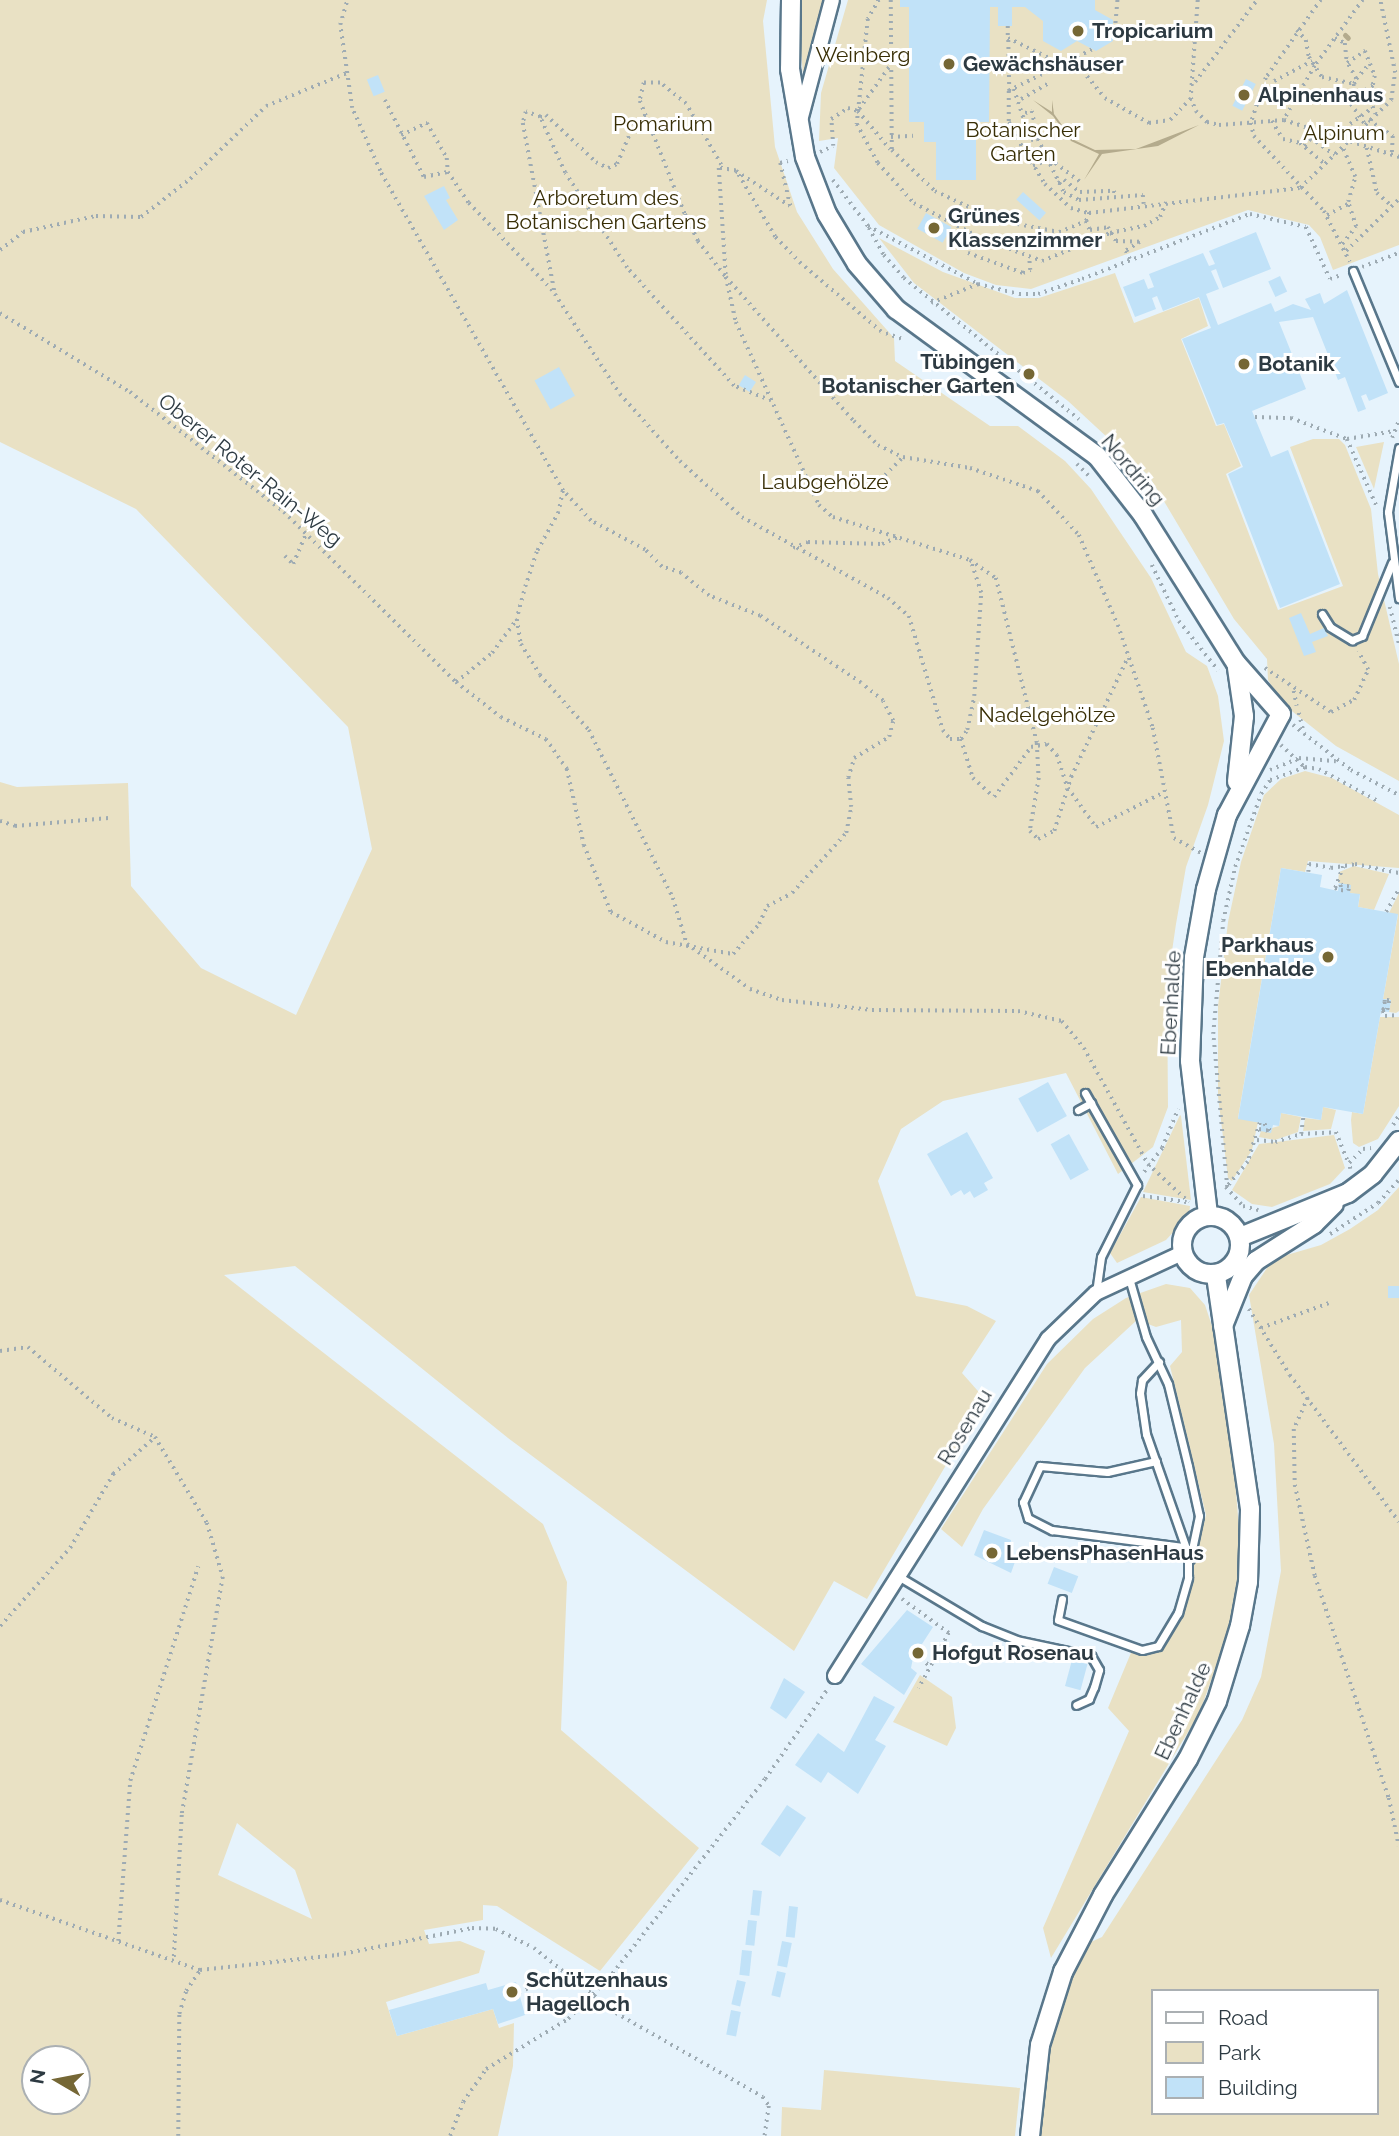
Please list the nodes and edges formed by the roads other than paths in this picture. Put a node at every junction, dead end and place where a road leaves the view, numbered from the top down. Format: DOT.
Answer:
graph roads {
  1 [pos="791,0"];
  2 [pos="832,0"];
  3 [pos="798,130"];
  4 [pos="1353,271"];
  5 [pos="1399,382"];
  6 [pos="1399,448"];
  7 [pos="1392,563"];
  8 [pos="1399,598"];
  9 [pos="1322,614"];
  10 [pos="1236,663"];
  11 [pos="1281,714"];
  12 [pos="1235,796"];
  13 [pos="1085,1093"];
  14 [pos="1091,1103"];
  15 [pos="1078,1110"];
  16 [pos="1393,1137"];
  17 [pos="1340,1198"];
  18 [pos="1208,1215"];
  19 [pos="1240,1237"];
  20 [pos="1182,1253"];
  21 [pos="1216,1275"];
  22 [pos="1128,1277"];
  23 [pos="1096,1293"];
  24 [pos="1223,1326"];
  25 [pos="1159,1362"];
  26 [pos="1156,1461"];
  27 [pos="1183,1547"];
  28 [pos="1189,1563"];
  29 [pos="898,1576"];
  30 [pos="1062,1599"];
  31 [pos="835,1676"];
  32 [pos="1076,1705"];
  33 [pos="1030,2136"];
  1 -- 3 [label="street, Nordring"];
  2 -- 3 [label="street"];
  3 -- 10 [label="street, Nordring"];
  4 -- 5 [label="lane"];
  6 -- 7 [label="lane"];
  7 -- 8 [label="lane"];
  7 -- 9 [label="lane"];
  10 -- 11 [label="street, Nordring"];
  10 -- 12 [label="street, Ebenhalde"];
  11 -- 12 [label="street, Ebenhalde"];
  12 -- 18 [label="street, Ebenhalde"];
  13 -- 14 [label="lane"];
  14 -- 15 [label="lane"];
  14 -- 23 [label="lane"];
  16 -- 17 [label="street"];
  17 -- 19 [label="street"];
  17 -- 24 [label="street"];
  18 -- 19 [label="street"];
  18 -- 20 [label="street"];
  19 -- 21 [label="street"];
  20 -- 21 [label="street"];
  20 -- 22 [label="street, Rosenau"];
  21 -- 24 [label="street, Ebenhalde"];
  22 -- 23 [label="street, Rosenau"];
  22 -- 25 [label="lane"];
  23 -- 29 [label="street, Rosenau"];
  24 -- 33 [label="street, Ebenhalde"];
  25 -- 26 [label="lane"];
  25 -- 28 [label="lane"];
  26 -- 27 [label="lane"];
  26 -- 27 [label="lane"];
  27 -- 28 [label="lane"];
  28 -- 30 [label="lane"];
  29 -- 31 [label="street, Rosenau"];
  29 -- 32 [label="lane"];
}
